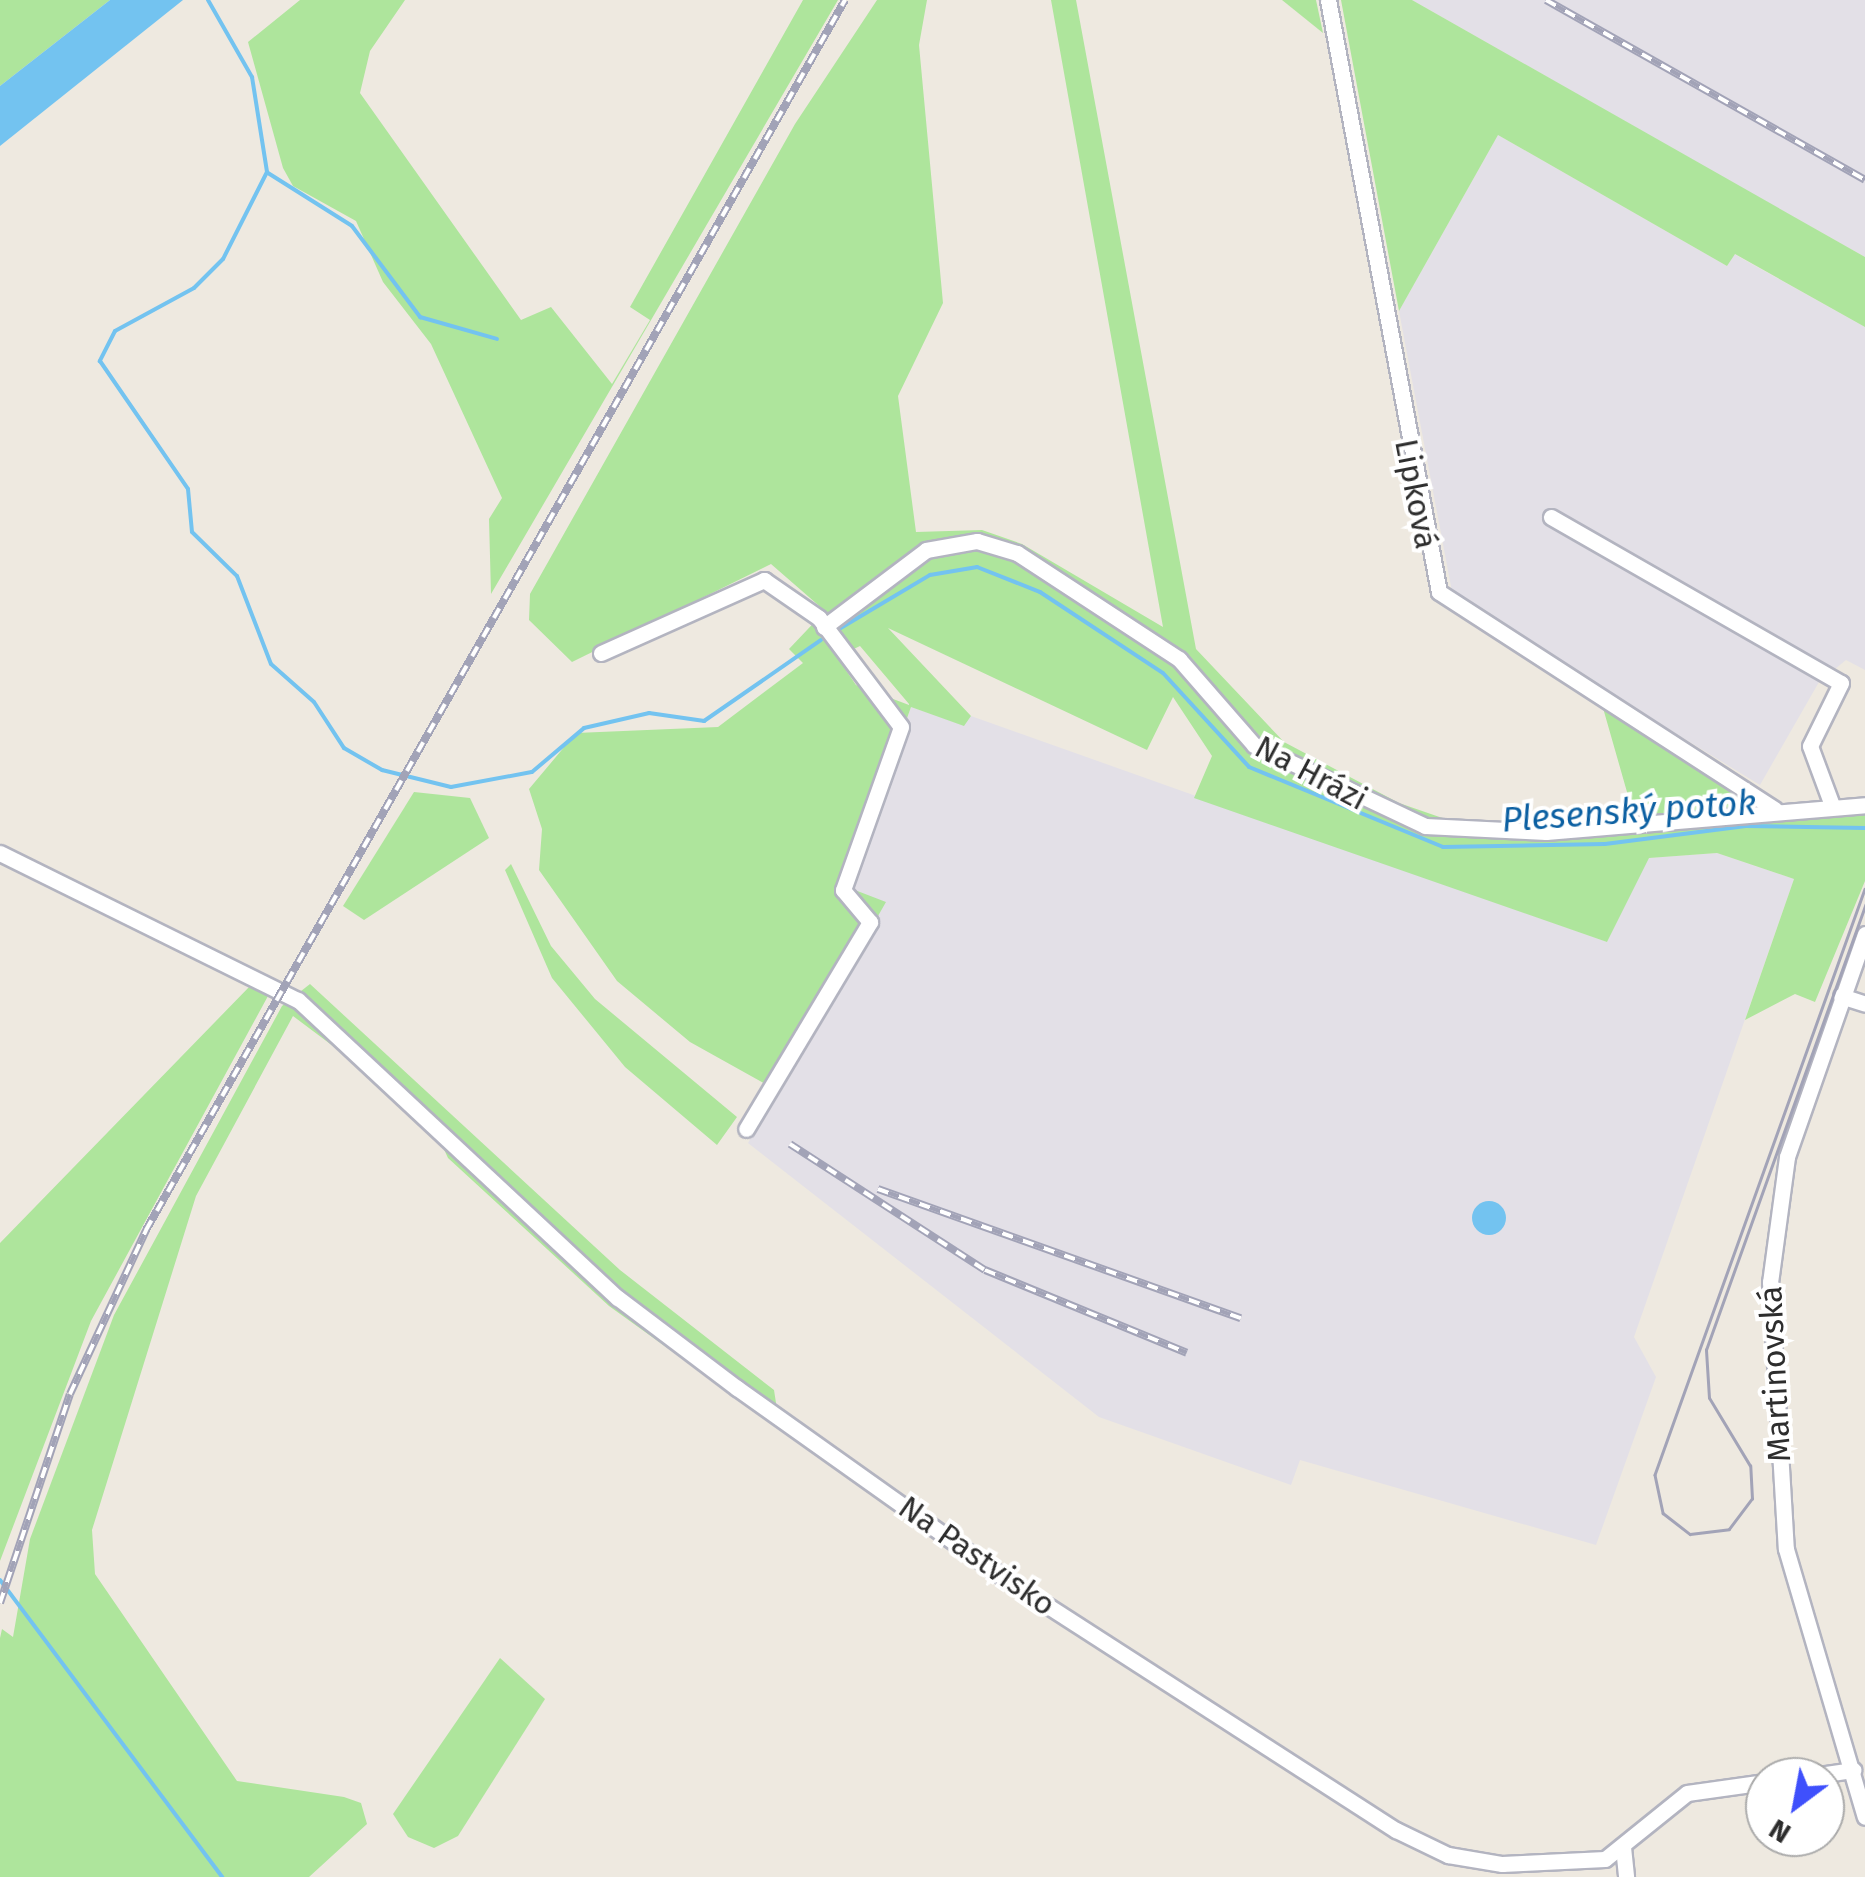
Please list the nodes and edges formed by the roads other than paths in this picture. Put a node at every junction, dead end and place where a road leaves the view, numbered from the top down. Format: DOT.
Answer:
graph roads {
  1 [pos="1328,0"];
  2 [pos="1552,517"];
  3 [pos="824,626"];
  4 [pos="602,653"];
  5 [pos="1832,805"];
  6 [pos="1865,805"];
  7 [pos="1775,809"];
  8 [pos="0,853"];
  9 [pos="1865,934"];
  10 [pos="1842,996"];
  11 [pos="1865,1004"];
  12 [pos="746,1129"];
  13 [pos="1853,1770"];
  14 [pos="1845,1771"];
  15 [pos="1745,1785"];
  16 [pos="1865,1818"];
  17 [pos="1624,1847"];
  18 [pos="1626,1877"];
  1 -- 7 [label="street, Lipková"];
  2 -- 5 [label="street"];
  3 -- 4 [label="street"];
  3 -- 7 [label="street, Na Hrázi"];
  3 -- 12 [label="street"];
  5 -- 6 [label="street, Na Hrázi"];
  5 -- 7 [label="street, Na Hrázi"];
  8 -- 17 [label="street, Na Pastvisko"];
  9 -- 10 [label="street, Martinovská"];
  10 -- 11 [label="street"];
  10 -- 13 [label="street, Martinovská"];
  13 -- 14 [label="street"];
  13 -- 16 [label="street, Martinovská"];
  15 -- 17 [label="street, Na Pastvisko"];
  17 -- 18 [label="street"];
}
